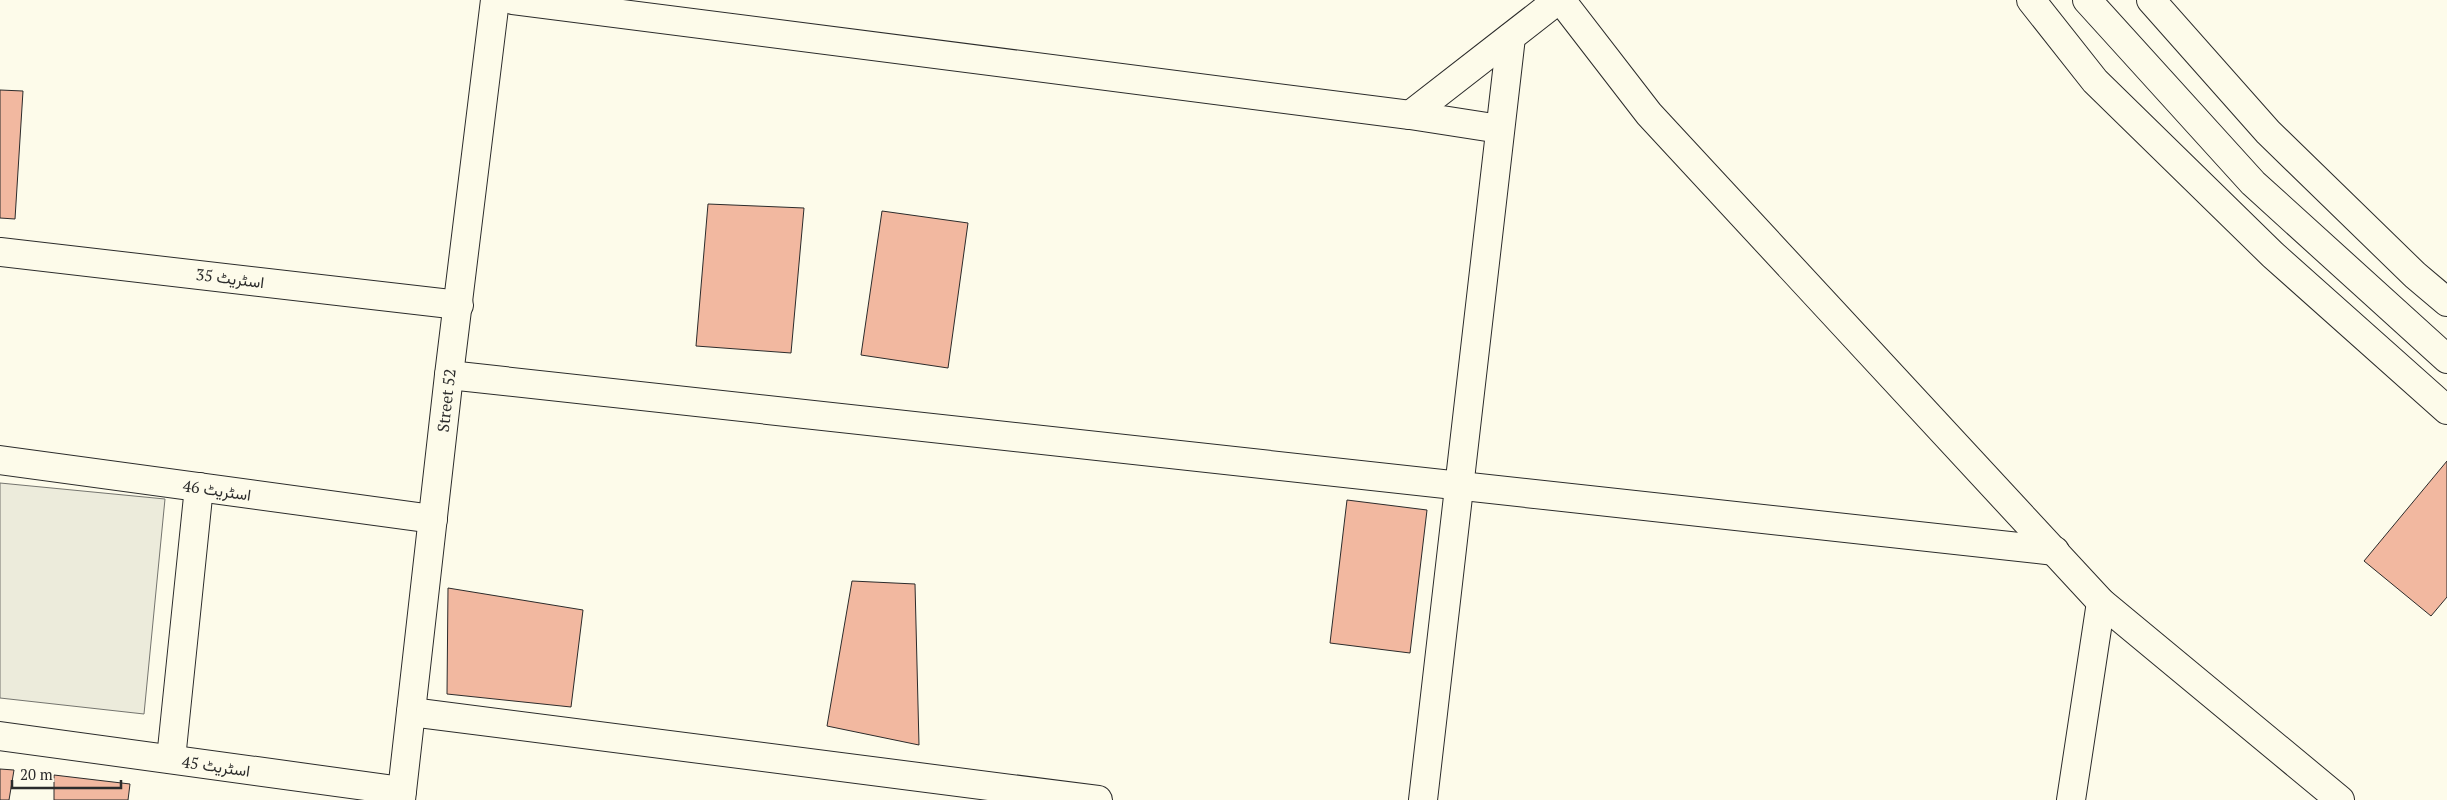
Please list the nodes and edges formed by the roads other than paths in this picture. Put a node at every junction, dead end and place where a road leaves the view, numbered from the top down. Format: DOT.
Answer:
graph roads {
  1 [pos="495,0"];
  2 [pos="513,0"];
  3 [pos="1559,0"];
  4 [pos="2031,0"];
  5 [pos="2087,0"];
  6 [pos="2151,0"];
  7 [pos="1510,37"];
  8 [pos="1410,115"];
  9 [pos="1500,129"];
  10 [pos="0,252"];
  11 [pos="2447,302"];
  12 [pos="459,305"];
  13 [pos="2447,359"];
  14 [pos="449,375"];
  15 [pos="2447,410"];
  16 [pos="0,460"];
  17 [pos="1459,486"];
  18 [pos="199,487"];
  19 [pos="434,519"];
  20 [pos="2055,551"];
  21 [pos="2101,602"];
  22 [pos="411,712"];
  23 [pos="0,736"];
  24 [pos="171,759"];
  25 [pos="402,795"];
  26 [pos="1098,800"];
  27 [pos="1423,800"];
  28 [pos="2071,800"];
  29 [pos="2340,800"];
  1 -- 12 [label="street, Street 52"];
  2 -- 8 [label="street"];
  3 -- 7 [label="street"];
  3 -- 20 [label="street"];
  4 -- 15 [label="street"];
  5 -- 13 [label="street"];
  6 -- 11 [label="street"];
  7 -- 8 [label="street"];
  7 -- 9 [label="street"];
  8 -- 9 [label="street"];
  9 -- 17 [label="street"];
  10 -- 12 [label="street, اسٹریٹ 35"];
  12 -- 14 [label="street, Street 52"];
  14 -- 17 [label="street"];
  14 -- 19 [label="street, Street 52"];
  16 -- 18 [label="street, اسٹریٹ 46"];
  17 -- 20 [label="street"];
  17 -- 27 [label="street"];
  18 -- 19 [label="street, اسٹریٹ 46"];
  18 -- 24 [label="street"];
  19 -- 22 [label="street, Street 52"];
  20 -- 21 [label="street"];
  21 -- 28 [label="street"];
  21 -- 29 [label="street"];
  22 -- 25 [label="street, Street 52"];
  22 -- 26 [label="street"];
  23 -- 24 [label="street, اسٹریٹ 45"];
  24 -- 25 [label="street, اسٹریٹ 45"];
}
